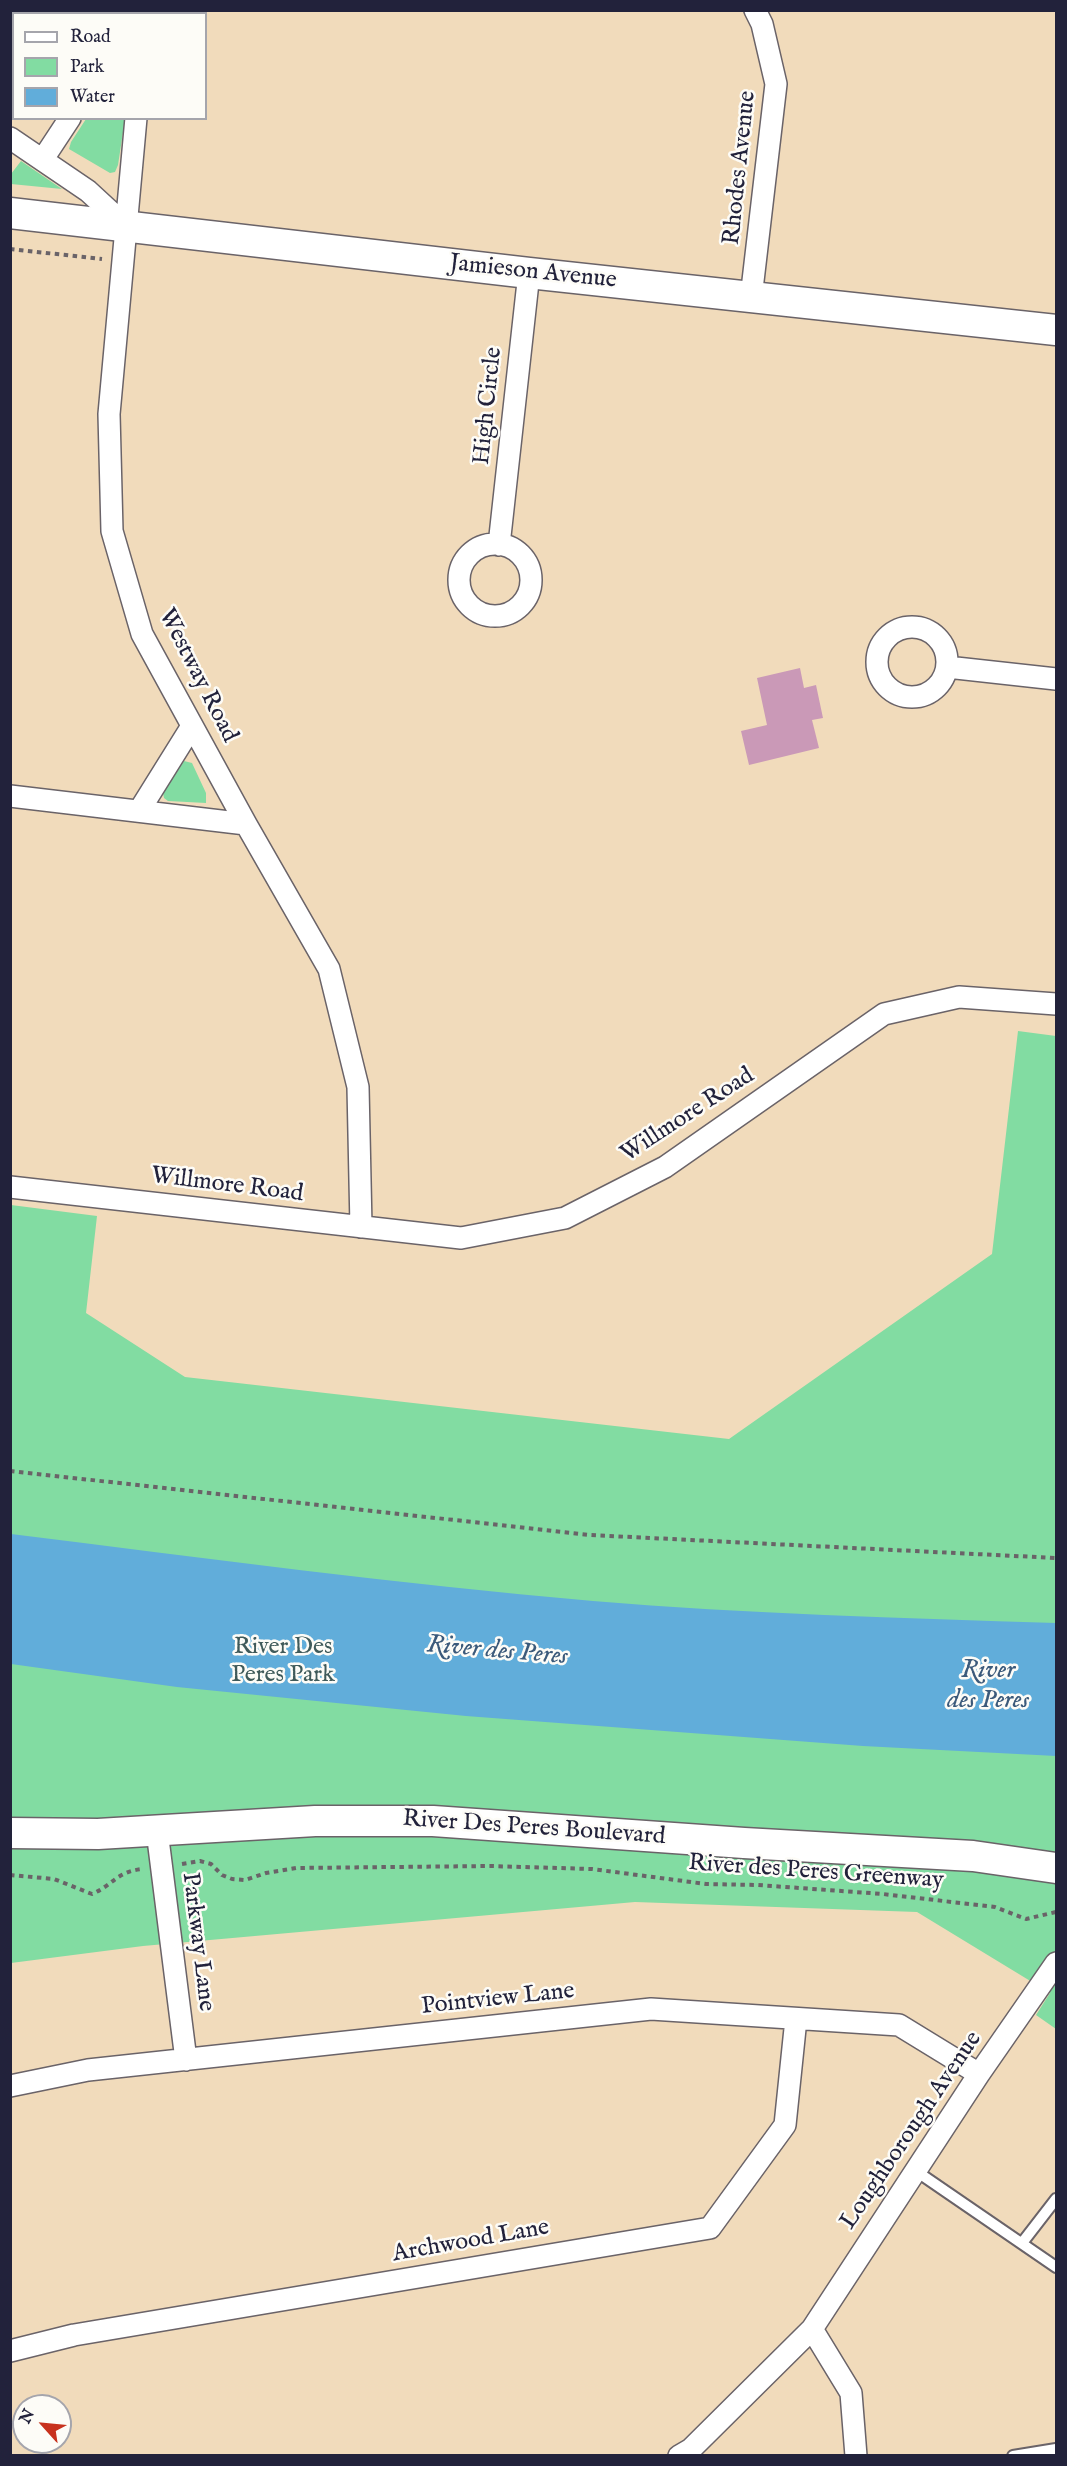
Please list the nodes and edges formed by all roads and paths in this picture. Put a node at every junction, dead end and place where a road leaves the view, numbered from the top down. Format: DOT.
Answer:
graph roads {
  1 [pos="755,10"];
  2 [pos="69,120"];
  3 [pos="136,120"];
  4 [pos="10,138"];
  5 [pos="43,159"];
  6 [pos="10,213"];
  7 [pos="126,226"];
  8 [pos="529,273"];
  9 [pos="751,298"];
  10 [pos="1056,330"];
  11 [pos="499,544"];
  12 [pos="947,667"];
  13 [pos="1056,679"];
  14 [pos="192,726"];
  15 [pos="10,796"];
  16 [pos="139,811"];
  17 [pos="246,824"];
  18 [pos="1056,1004"];
  19 [pos="10,1186"];
  20 [pos="361,1227"];
  21 [pos="10,1471"];
  22 [pos="1056,1558"];
  23 [pos="157,1831"];
  24 [pos="10,1833"];
  25 [pos="181,1864"];
  26 [pos="1056,1868"];
  27 [pos="146,1869"];
  28 [pos="10,1875"];
  29 [pos="1056,1912"];
  30 [pos="1056,1963"];
  31 [pos="796,2019"];
  32 [pos="186,2060"];
  33 [pos="979,2074"];
  34 [pos="10,2086"];
  35 [pos="916,2171"];
  36 [pos="1056,2199"];
  37 [pos="1022,2243"];
  38 [pos="1056,2267"];
  39 [pos="812,2329"];
  40 [pos="10,2351"];
  41 [pos="1056,2449"];
  42 [pos="679,2456"];
  43 [pos="856,2456"];
  44 [pos="1013,2456"];
  1 -- 9 [label="street, Rhodes Avenue"];
  2 -- 5 [label="street"];
  3 -- 7 [label="street, Westway Road"];
  4 -- 5 [label="street"];
  5 -- 7 [label="street"];
  6 -- 7 [label="main road, Jamieson Avenue"];
  7 -- 8 [label="main road, Jamieson Avenue"];
  7 -- 14 [label="street, Westway Road"];
  8 -- 9 [label="main road, Jamieson Avenue"];
  8 -- 11 [label="street, High Circle"];
  9 -- 10 [label="main road, Jamieson Avenue"];
  12 -- 13 [label="street"];
  14 -- 16 [label="street"];
  14 -- 17 [label="street, Westway Road"];
  15 -- 16 [label="street"];
  16 -- 17 [label="street"];
  17 -- 20 [label="street, Westway Road"];
  18 -- 20 [label="street, Willmore Road"];
  19 -- 20 [label="street, Willmore Road"];
  21 -- 22 [label="path"];
  23 -- 24 [label="main road, River Des Peres Boulevard"];
  23 -- 26 [label="main road, River Des Peres Boulevard"];
  23 -- 32 [label="street, Parkway Lane"];
  25 -- 29 [label="path, River des Peres Greenway"];
  27 -- 28 [label="path"];
  30 -- 33 [label="street, Loughborough Avenue"];
  31 -- 32 [label="street, Pointview Lane"];
  31 -- 33 [label="street, Pointview Lane"];
  31 -- 40 [label="street, Archwood Lane"];
  32 -- 34 [label="street, Pointview Lane"];
  33 -- 35 [label="street, Loughborough Avenue"];
  35 -- 37 [label="lane"];
  35 -- 39 [label="street, Loughborough Avenue"];
  36 -- 37 [label="lane"];
  37 -- 38 [label="lane"];
  39 -- 42 [label="street, Loughborough Avenue"];
  39 -- 43 [label="street"];
  41 -- 44 [label="lane"];
}
